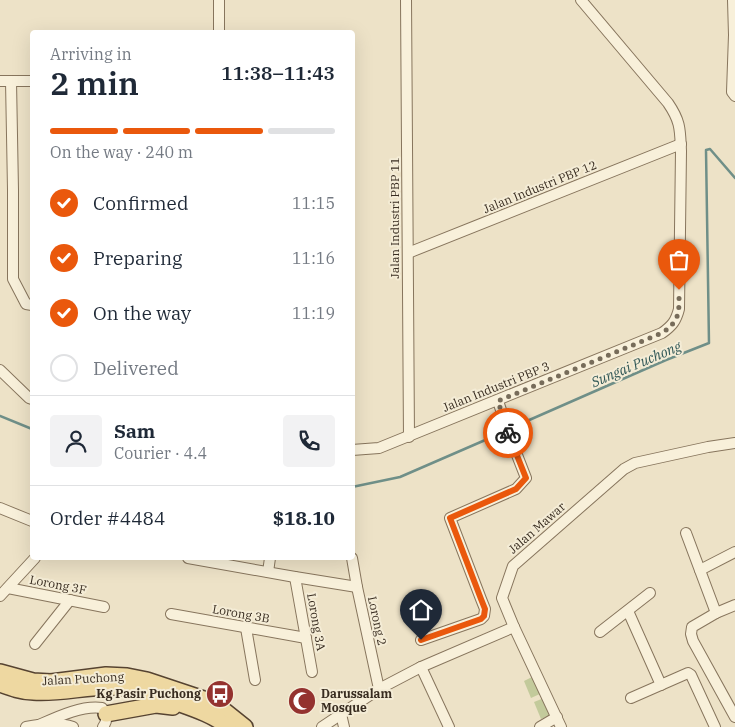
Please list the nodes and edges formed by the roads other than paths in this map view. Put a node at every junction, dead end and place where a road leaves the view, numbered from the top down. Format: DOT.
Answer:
graph roads {
  1 [pos="219,0"];
  2 [pos="406,0"];
  3 [pos="581,0"];
  4 [pos="733,0"];
  5 [pos="220,30"];
  6 [pos="734,35"];
  7 [pos="0,81"];
  8 [pos="11,81"];
  9 [pos="30,81"];
  10 [pos="735,96"];
  11 [pos="681,144"];
  12 [pos="408,253"];
  13 [pos="29,304"];
  14 [pos="0,370"];
  15 [pos="30,398"];
  16 [pos="498,401"];
  17 [pos="409,436"];
  18 [pos="735,443"];
  19 [pos="355,450"];
  20 [pos="0,508"];
  21 [pos="30,520"];
  22 [pos="686,533"];
  23 [pos="735,552"];
  24 [pos="32,560"];
  25 [pos="199,560"];
  26 [pos="270,560"];
  27 [pos="352,560"];
  28 [pos="700,570"];
  29 [pos="268,572"];
  30 [pos="295,577"];
  31 [pos="357,587"];
  32 [pos="8,588"];
  33 [pos="650,593"];
  34 [pos="0,596"];
  35 [pos="70,600"];
  36 [pos="735,605"];
  37 [pos="104,607"];
  38 [pos="628,611"];
  39 [pos="716,613"];
  40 [pos="171,614"];
  41 [pos="514,627"];
  42 [pos="246,628"];
  43 [pos="600,632"];
  44 [pos="306,638"];
  45 [pos="421,640"];
  46 [pos="35,644"];
  47 [pos="421,667"];
  48 [pos="0,672"];
  49 [pos="312,672"];
  50 [pos="254,680"];
  51 [pos="0,684"];
  52 [pos="661,685"];
  53 [pos="379,689"];
  54 [pos="631,698"];
  55 [pos="204,713"];
  56 [pos="341,714"];
  57 [pos="735,718"];
  58 [pos="105,721"];
  59 [pos="559,722"];
  60 [pos="39,724"];
  61 [pos="714,724"];
  62 [pos="26,727"];
  63 [pos="74,727"];
  64 [pos="228,727"];
  65 [pos="245,727"];
  66 [pos="322,727"];
  67 [pos="344,727"];
  68 [pos="449,727"];
  69 [pos="540,727"];
  70 [pos="702,727"];
  1 -- 5 [label="street"];
  2 -- 12 [label="street, Jalan Industri PBP 11"];
  3 -- 11 [label="street, Jalan Industri PBP 3"];
  4 -- 6 [label="street"];
  6 -- 10 [label="street"];
  7 -- 8 [label="street"];
  8 -- 9 [label="street"];
  8 -- 13 [label="street"];
  11 -- 12 [label="street, Jalan Industri PBP 12"];
  11 -- 16 [label="street, Jalan Industri PBP 3"];
  12 -- 17 [label="street, Jalan Industri PBP 11"];
  14 -- 15 [label="street"];
  16 -- 17 [label="street, Jalan Industri PBP 3"];
  16 -- 45 [label="street"];
  17 -- 19 [label="street, Jalan Industri PBP 3"];
  18 -- 41 [label="street, Jalan Mawar"];
  20 -- 21 [label="street"];
  22 -- 28 [label="street"];
  23 -- 28 [label="street"];
  24 -- 32 [label="street"];
  25 -- 29 [label="street"];
  26 -- 29 [label="street"];
  27 -- 31 [label="street, Lorong 2"];
  28 -- 39 [label="street"];
  29 -- 30 [label="street"];
  30 -- 31 [label="street"];
  30 -- 44 [label="street, Lorong 3A"];
  31 -- 53 [label="street, Lorong 2"];
  32 -- 34 [label="street"];
  32 -- 35 [label="street, Lorong 3F"];
  33 -- 38 [label="street"];
  35 -- 37 [label="street, Lorong 3F"];
  35 -- 46 [label="street"];
  36 -- 39 [label="street"];
  38 -- 43 [label="street"];
  38 -- 52 [label="street"];
  39 -- 57 [label="street"];
  40 -- 42 [label="street, Lorong 3B"];
  41 -- 47 [label="street"];
  41 -- 59 [label="street, Jalan Mawar"];
  42 -- 44 [label="street, Lorong 3B"];
  42 -- 50 [label="street"];
  44 -- 49 [label="street, Lorong 3A"];
  47 -- 53 [label="street"];
  47 -- 68 [label="street"];
  48 -- 65 [label="main road, Jalan Puchong"];
  51 -- 55 [label="main road, Jalan Puchong"];
  52 -- 54 [label="street"];
  52 -- 61 [label="street"];
  53 -- 56 [label="street"];
  55 -- 58 [label="main road"];
  55 -- 64 [label="main road, Jalan Puchong"];
  56 -- 66 [label="street"];
  56 -- 67 [label="street"];
  58 -- 60 [label="street"];
  59 -- 69 [label="street"];
  60 -- 62 [label="street"];
  60 -- 63 [label="street"];
  61 -- 70 [label="street"];
}
